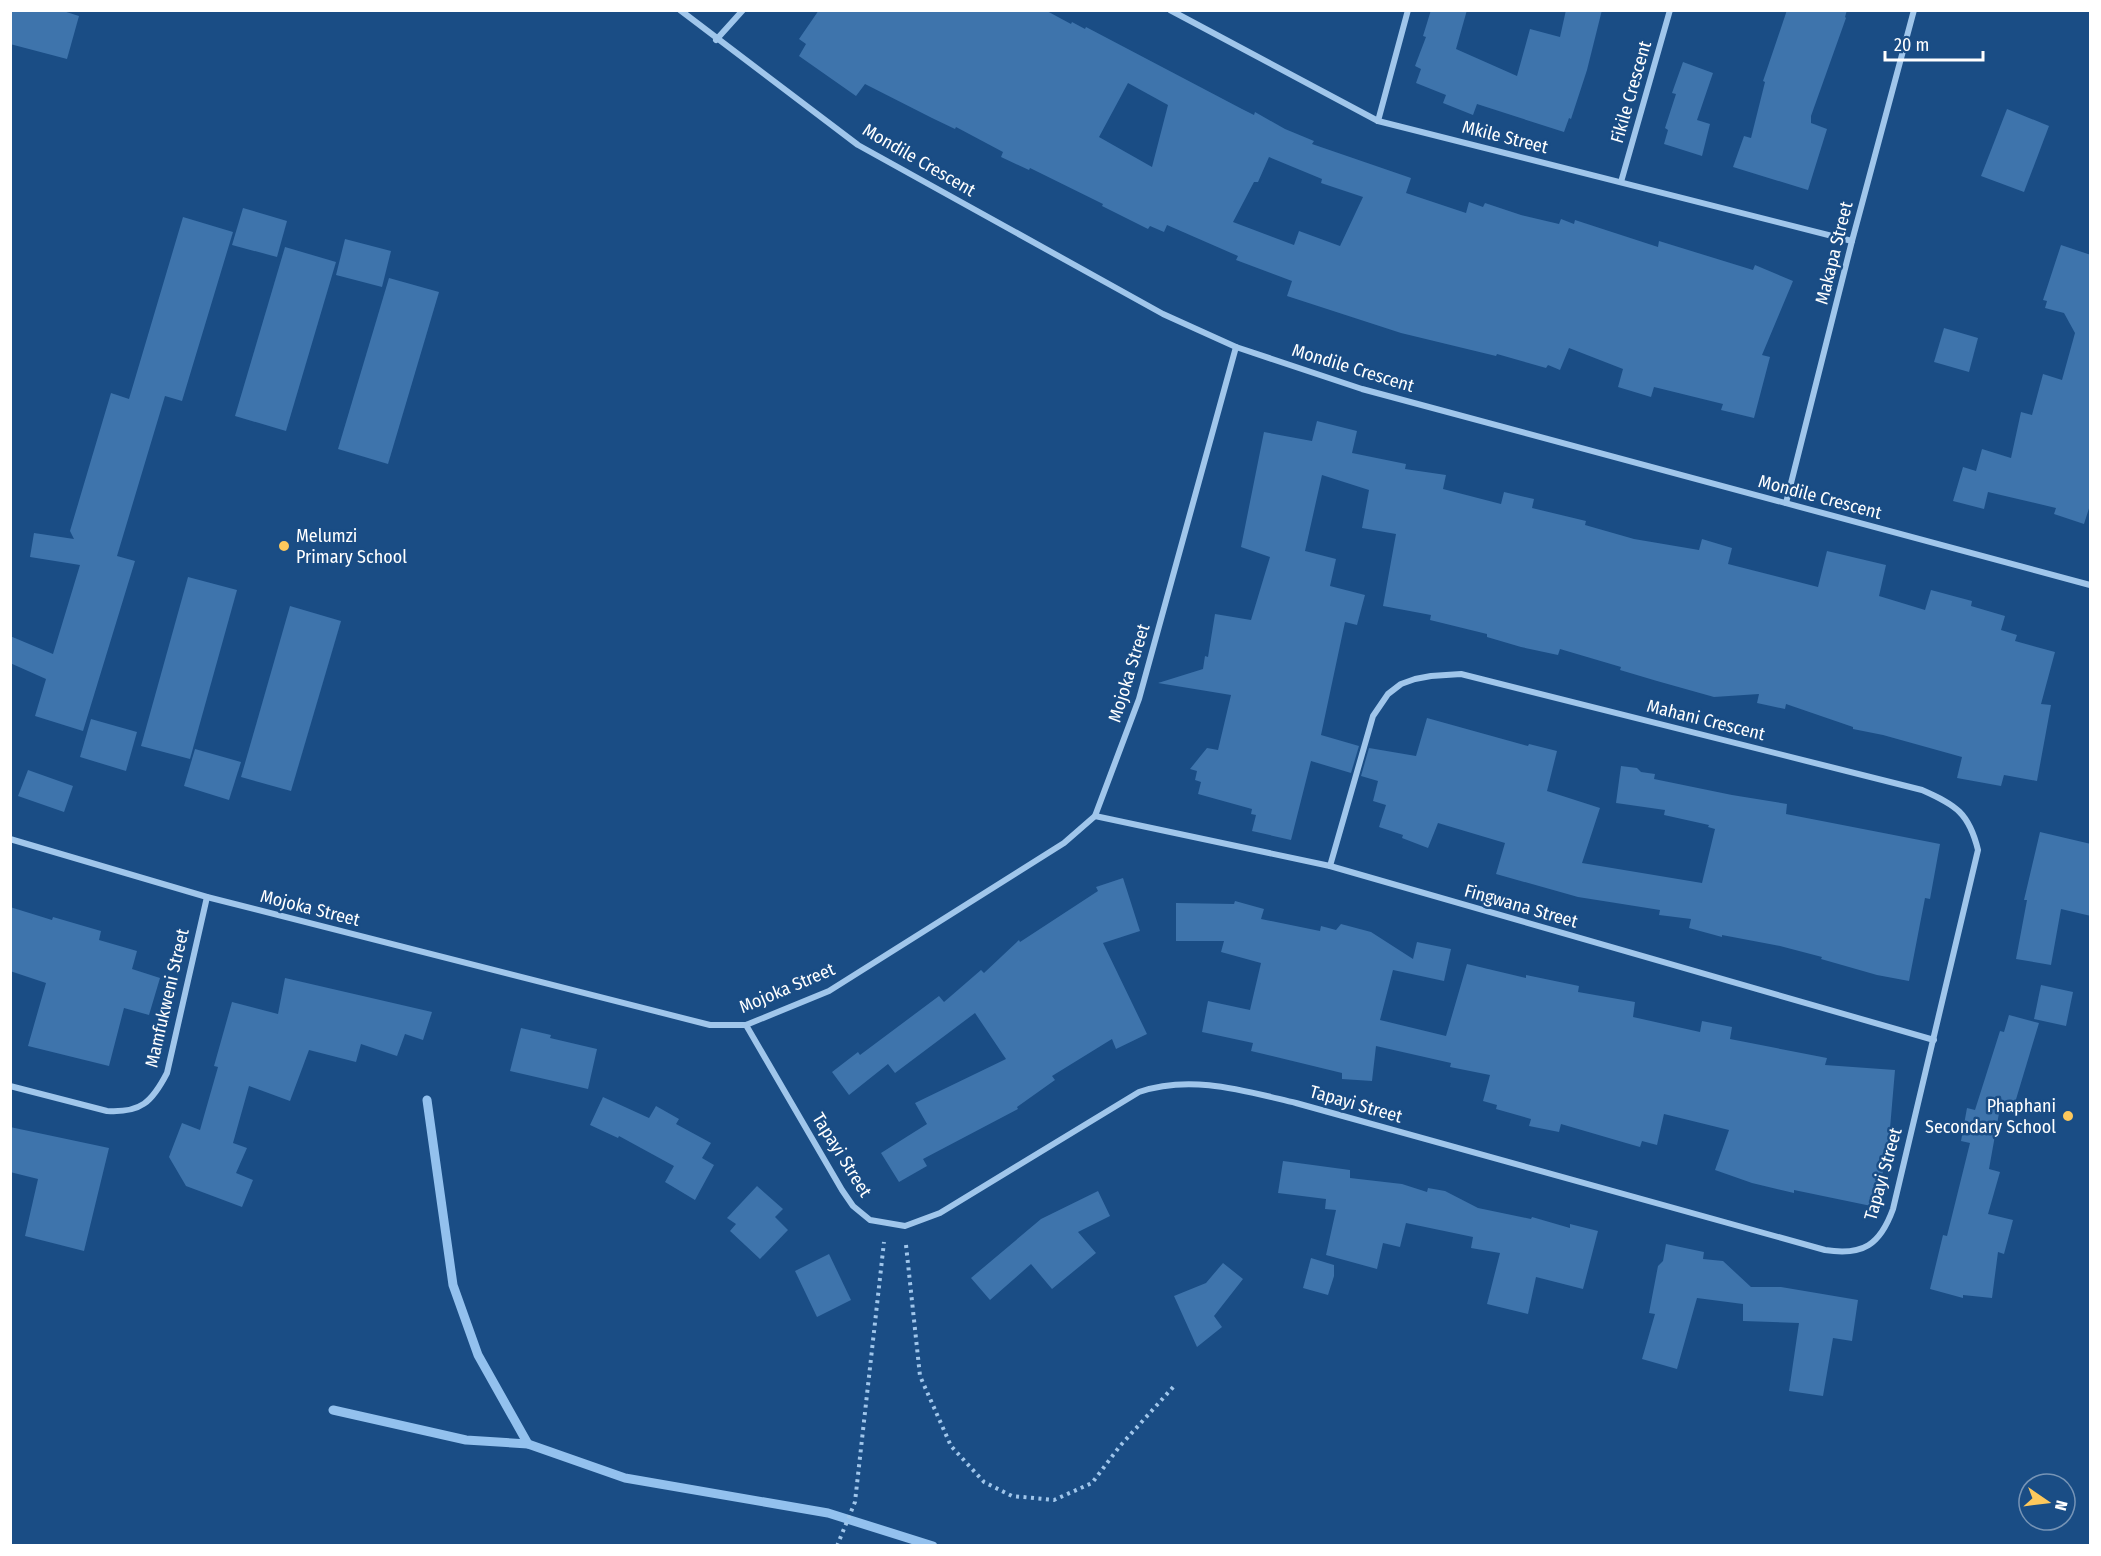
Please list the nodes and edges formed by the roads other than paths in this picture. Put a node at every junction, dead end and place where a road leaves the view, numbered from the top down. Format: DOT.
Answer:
graph roads {
  1 [pos="680,10"];
  2 [pos="743,10"];
  3 [pos="1170,10"];
  4 [pos="1408,10"];
  5 [pos="1670,10"];
  6 [pos="1914,10"];
  7 [pos="716,39"];
  8 [pos="1378,121"];
  9 [pos="1621,182"];
  10 [pos="1852,241"];
  11 [pos="1236,347"];
  12 [pos="1786,503"];
  13 [pos="2091,585"];
  14 [pos="1095,816"];
  15 [pos="10,839"];
  16 [pos="1330,866"];
  17 [pos="207,897"];
  18 [pos="746,1025"];
  19 [pos="1934,1040"];
  20 [pos="10,1086"];
  1 -- 7 [label="street, Mondile Crescent"];
  2 -- 7 [label="street"];
  3 -- 8 [label="street, Mkile Street"];
  4 -- 8 [label="street"];
  5 -- 9 [label="street, Fikile Crescent"];
  6 -- 10 [label="street, Makapa Street"];
  7 -- 11 [label="street, Mondile Crescent"];
  8 -- 9 [label="street, Mkile Street"];
  9 -- 10 [label="street, Mkile Street"];
  10 -- 12 [label="street, Makapa Street"];
  11 -- 12 [label="street, Mondile Crescent"];
  11 -- 14 [label="street, Mojoka Street"];
  12 -- 13 [label="street, Mondile Crescent"];
  14 -- 16 [label="street, Fingwana Street"];
  14 -- 18 [label="street, Mojoka Street"];
  15 -- 17 [label="street, Mojoka Street"];
  16 -- 19 [label="street, Fingwana Street"];
  16 -- 19 [label="street, Mahani Crescent"];
  17 -- 18 [label="street, Mojoka Street"];
  17 -- 20 [label="street, Mamfukweni Street"];
  18 -- 19 [label="street, Tapayi Street"];
}
